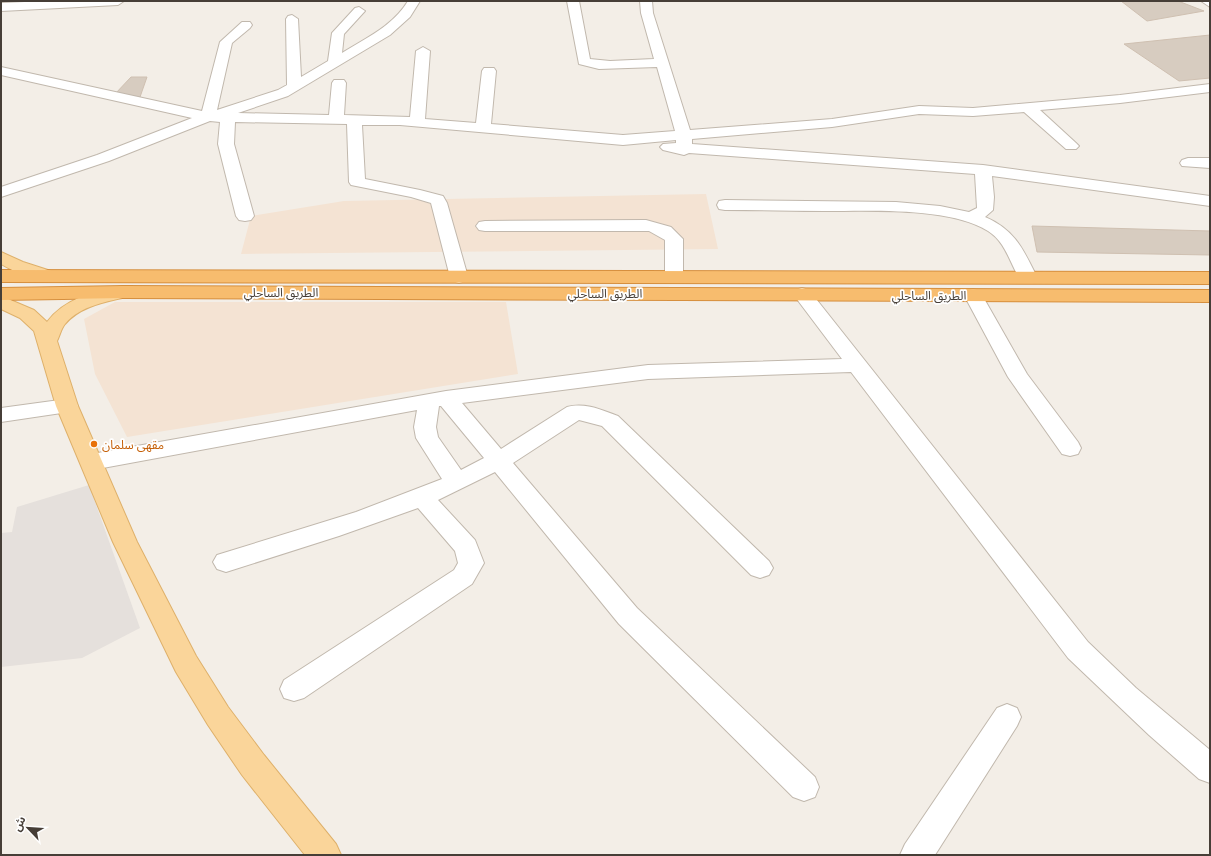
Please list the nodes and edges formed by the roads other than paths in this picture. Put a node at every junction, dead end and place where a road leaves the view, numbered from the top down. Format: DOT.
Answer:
graph roads {
  1 [pos="118,1"];
  2 [pos="414,1"];
  3 [pos="573,1"];
  4 [pos="646,1"];
  5 [pos="1207,1"];
  6 [pos="1210,3"];
  7 [pos="1,7"];
  8 [pos="359,11"];
  9 [pos="292,19"];
  10 [pos="246,25"];
  11 [pos="423,51"];
  12 [pos="334,63"];
  13 [pos="663,63"];
  14 [pos="1,71"];
  15 [pos="489,71"];
  16 [pos="339,83"];
  17 [pos="294,87"];
  18 [pos="1210,88"];
  19 [pos="1027,107"];
  20 [pos="208,117"];
  21 [pos="228,118"];
  22 [pos="336,119"];
  23 [pos="354,119"];
  24 [pos="417,122"];
  25 [pos="483,128"];
  26 [pos="684,143"];
  27 [pos="1071,146"];
  28 [pos="1188,163"];
  29 [pos="1210,163"];
  30 [pos="983,170"];
  31 [pos="1,192"];
  32 [pos="1210,201"];
  33 [pos="725,205"];
  34 [pos="245,216"];
  35 [pos="972,217"];
  36 [pos="485,226"];
  37 [pos="1,257"];
  38 [pos="1,276"];
  39 [pos="47,276"];
  40 [pos="459,277"];
  41 [pos="674,277"];
  42 [pos="1028,277"];
  43 [pos="1210,278"];
  44 [pos="124,292"];
  45 [pos="1,294"];
  46 [pos="802,294"];
  47 [pos="973,295"];
  48 [pos="1210,296"];
  49 [pos="1,302"];
  50 [pos="48,339"];
  51 [pos="857,365"];
  52 [pos="437,400"];
  53 [pos="68,406"];
  54 [pos="1,415"];
  55 [pos="1070,448"];
  56 [pos="498,461"];
  57 [pos="92,462"];
  58 [pos="456,481"];
  59 [pos="422,497"];
  60 [pos="226,562"];
  61 [pos="760,568"];
  62 [pos="294,688"];
  63 [pos="1007,717"];
  64 [pos="1210,769"];
  65 [pos="804,787"];
  66 [pos="325,855"];
  67 [pos="916,855"];
  1 -- 7 [label="street"];
  2 -- 12 [label="street"];
  3 -- 13 [label="street"];
  4 -- 13 [label="street"];
  5 -- 6 [label="street"];
  8 -- 12 [label="street"];
  9 -- 17 [label="street"];
  10 -- 20 [label="street"];
  11 -- 24 [label="street"];
  12 -- 17 [label="street"];
  13 -- 26 [label="street"];
  14 -- 20 [label="street"];
  15 -- 25 [label="street"];
  16 -- 22 [label="street"];
  17 -- 20 [label="street"];
  18 -- 19 [label="street"];
  19 -- 26 [label="street"];
  19 -- 27 [label="street"];
  20 -- 21 [label="street"];
  20 -- 31 [label="street"];
  21 -- 22 [label="street"];
  21 -- 34 [label="street"];
  22 -- 23 [label="street"];
  23 -- 24 [label="street"];
  23 -- 40 [label="street"];
  24 -- 25 [label="street"];
  25 -- 26 [label="street"];
  26 -- 30 [label="street"];
  28 -- 29 [label="street"];
  30 -- 32 [label="street"];
  30 -- 35 [label="street"];
  33 -- 35 [label="street"];
  35 -- 42 [label="street"];
  36 -- 41 [label="street"];
  37 -- 39 [label="main road"];
  38 -- 39 [label="highway, الطريق الساحلي"];
  39 -- 40 [label="highway, الطريق الساحلي"];
  40 -- 41 [label="highway, الطريق الساحلي"];
  41 -- 42 [label="highway, الطريق الساحلي"];
  42 -- 43 [label="highway, الطريق الساحلي"];
  44 -- 45 [label="highway, الطريق الساحلي"];
  44 -- 46 [label="highway, الطريق الساحلي"];
  44 -- 50 [label="main road"];
  46 -- 47 [label="highway, الطريق الساحلي"];
  46 -- 51 [label="street"];
  47 -- 48 [label="highway, الطريق الساحلي"];
  47 -- 55 [label="street"];
  49 -- 50 [label="main road"];
  50 -- 53 [label="main road"];
  51 -- 52 [label="street"];
  51 -- 64 [label="street"];
  52 -- 56 [label="street"];
  52 -- 57 [label="street"];
  52 -- 58 [label="street"];
  53 -- 54 [label="street"];
  53 -- 57 [label="main road"];
  56 -- 58 [label="street"];
  56 -- 61 [label="street"];
  56 -- 65 [label="street"];
  57 -- 66 [label="main road"];
  58 -- 59 [label="street"];
  59 -- 60 [label="street"];
  59 -- 62 [label="street"];
  63 -- 67 [label="street"];
}
